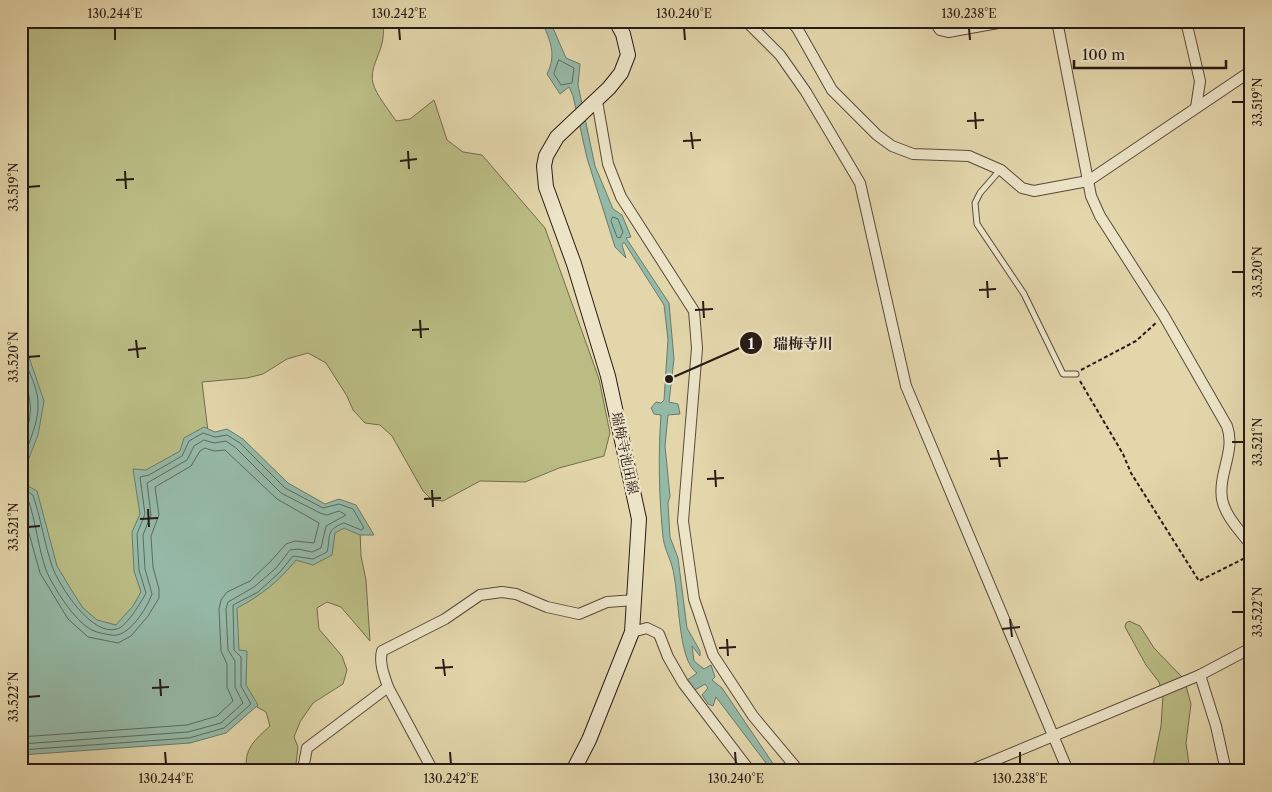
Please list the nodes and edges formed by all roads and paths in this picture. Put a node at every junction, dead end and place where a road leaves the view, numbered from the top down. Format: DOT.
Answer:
graph roads {
  1 [pos="616,21"];
  2 [pos="746,21"];
  3 [pos="790,21"];
  4 [pos="934,21"];
  5 [pos="1009,21"];
  6 [pos="1058,21"];
  7 [pos="1186,21"];
  8 [pos="1251,71"];
  9 [pos="596,101"];
  10 [pos="1196,108"];
  11 [pos="1001,170"];
  12 [pos="1088,181"];
  13 [pos="1164,316"];
  14 [pos="1076,374"];
  15 [pos="1251,545"];
  16 [pos="1251,555"];
  17 [pos="635,600"];
  18 [pos="632,632"];
  19 [pos="1251,648"];
  20 [pos="1200,675"];
  21 [pos="388,687"];
  22 [pos="1053,735"];
  23 [pos="300,771"];
  24 [pos="433,771"];
  25 [pos="572,771"];
  26 [pos="750,771"];
  27 [pos="798,771"];
  28 [pos="969,771"];
  29 [pos="1068,771"];
  30 [pos="1226,771"];
  1 -- 9 [label="main road"];
  2 -- 22 [label="street"];
  3 -- 11 [label="street"];
  4 -- 5 [label="street"];
  6 -- 12 [label="street"];
  7 -- 10 [label="street"];
  8 -- 10 [label="street"];
  9 -- 17 [label="main road, 瑞梅寺池田線"];
  9 -- 27 [label="street"];
  10 -- 12 [label="street"];
  11 -- 12 [label="street"];
  11 -- 14 [label="lane"];
  12 -- 13 [label="street"];
  13 -- 14 [label="path"];
  13 -- 15 [label="street"];
  14 -- 16 [label="path"];
  17 -- 18 [label="main road, 瑞梅寺池田線"];
  17 -- 21 [label="street"];
  18 -- 25 [label="main road, 瑞梅寺池田線"];
  18 -- 26 [label="street"];
  19 -- 20 [label="street"];
  20 -- 22 [label="street"];
  20 -- 30 [label="street"];
  21 -- 23 [label="street"];
  21 -- 24 [label="street"];
  22 -- 28 [label="street"];
  22 -- 29 [label="street"];
}
